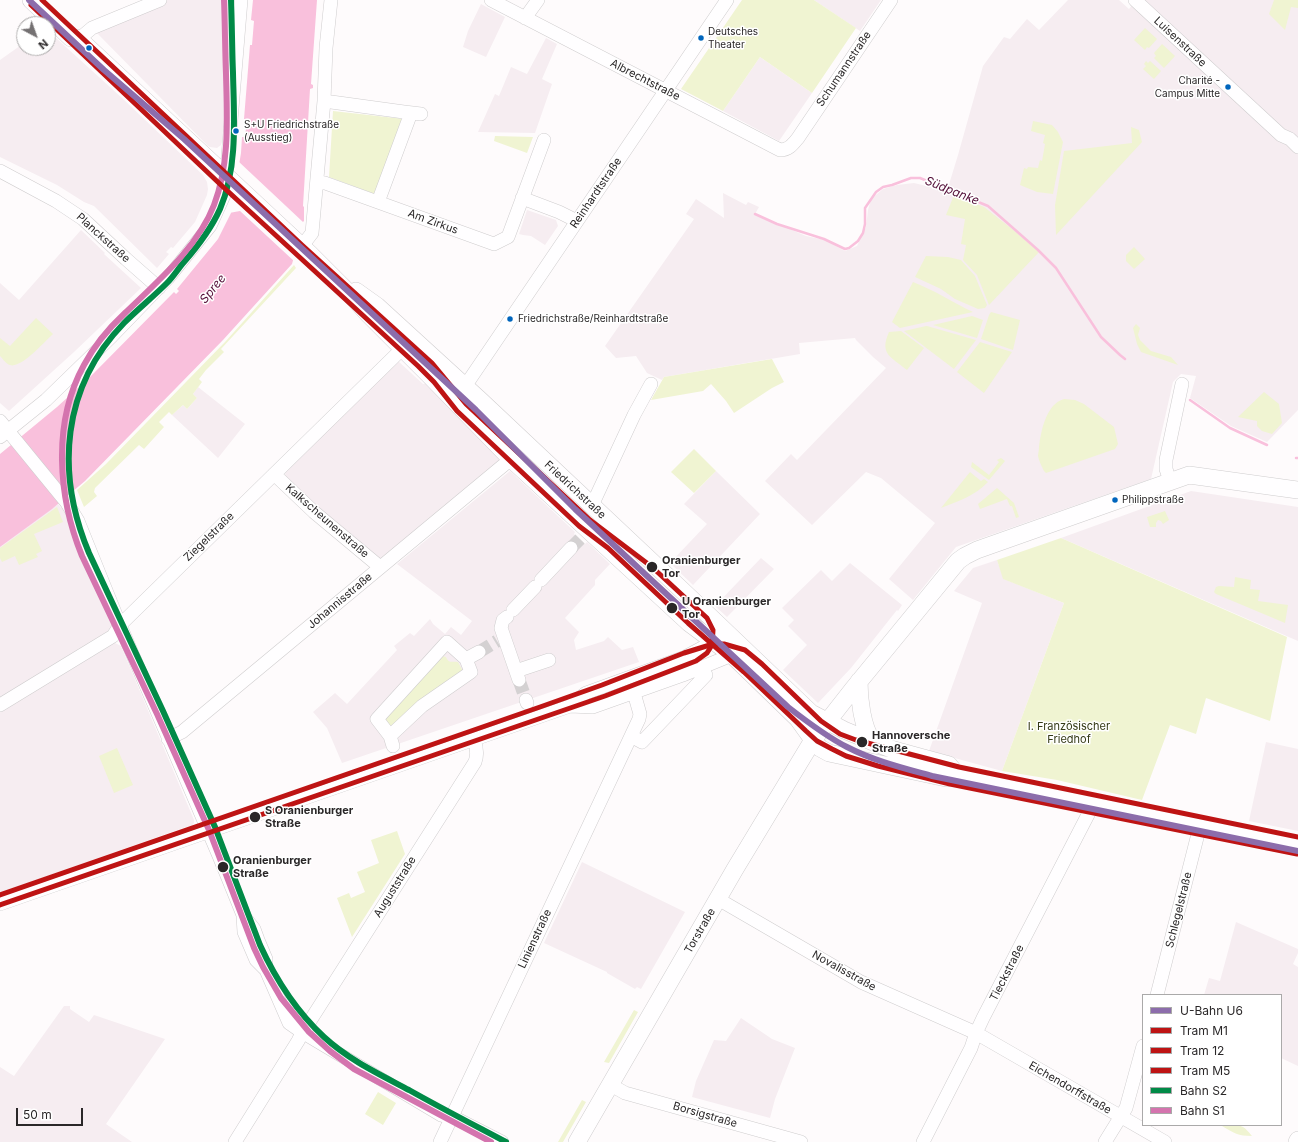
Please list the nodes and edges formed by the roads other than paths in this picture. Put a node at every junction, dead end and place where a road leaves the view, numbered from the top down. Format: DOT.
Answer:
graph roads {
  1 [pos="31,0"];
  2 [pos="47,0"];
  3 [pos="160,0"];
  4 [pos="241,0"];
  5 [pos="331,0"];
  6 [pos="491,0"];
  7 [pos="538,0"];
  8 [pos="727,0"];
  9 [pos="891,0"];
  10 [pos="1135,0"];
  11 [pos="525,18"];
  12 [pos="79,39"];
  13 [pos="666,90"];
  14 [pos="324,91"];
  15 [pos="798,138"];
  16 [pos="544,140"];
  17 [pos="1298,147"];
  18 [pos="0,171"];
  19 [pos="229,179"];
  20 [pos="317,182"];
  21 [pos="522,198"];
  22 [pos="383,204"];
  23 [pos="577,221"];
  24 [pos="305,249"];
  25 [pos="159,288"];
  26 [pos="402,348"];
  27 [pos="651,384"];
  28 [pos="1182,384"];
  29 [pos="458,393"];
  30 [pos="0,421"];
  31 [pos="8,436"];
  32 [pos="511,459"];
  33 [pos="274,474"];
  34 [pos="1170,481"];
  35 [pos="1298,490"];
  36 [pos="590,504"];
  37 [pos="571,548"];
  38 [pos="380,568"];
  39 [pos="120,625"];
  40 [pos="714,642"];
  41 [pos="735,646"];
  42 [pos="478,652"];
  43 [pos="466,659"];
  44 [pos="549,660"];
  45 [pos="706,675"];
  46 [pos="859,681"];
  47 [pos="634,693"];
  48 [pos="0,705"];
  49 [pos="570,706"];
  50 [pos="827,722"];
  51 [pos="631,736"];
  52 [pos="168,739"];
  53 [pos="474,740"];
  54 [pos="813,740"];
  55 [pos="873,742"];
  56 [pos="958,775"];
  57 [pos="1093,805"];
  58 [pos="1200,826"];
  59 [pos="209,832"];
  60 [pos="1298,846"];
  61 [pos="718,899"];
  62 [pos="0,904"];
  63 [pos="1157,994"];
  64 [pos="303,1033"];
  65 [pos="976,1034"];
  66 [pos="1142,1050"];
  67 [pos="611,1085"];
  68 [pos="1120,1117"];
  69 [pos="452,1118"];
  70 [pos="235,1142"];
  71 [pos="440,1142"];
  72 [pos="502,1142"];
  73 [pos="577,1142"];
  74 [pos="801,1142"];
  75 [pos="923,1142"];
  76 [pos="1105,1142"];
  77 [pos="1165,1142"];
  1 -- 12 [label="main road, Friedrichstraße"];
  2 -- 12 [label="main road, Friedrichstraße"];
  3 -- 12 [label="street"];
  4 -- 19 [label="street"];
  5 -- 14 [label="street"];
  6 -- 11 [label="street, Albrechtstraße"];
  7 -- 11 [label="street"];
  8 -- 13 [label="street, Reinhardtstraße"];
  9 -- 15 [label="street, Schumannstraße"];
  10 -- 17 [label="street, Luisenstraße"];
  11 -- 13 [label="street, Albrechtstraße"];
  12 -- 19 [label="main road, Friedrichstraße"];
  13 -- 15 [label="street, Albrechtstraße"];
  13 -- 23 [label="street, Reinhardtstraße"];
  14 -- 20 [label="street"];
  14 -- 22 [label="street"];
  16 -- 21 [label="street, Am Zirkus"];
  18 -- 25 [label="street, Planckstraße"];
  19 -- 24 [label="main road, Friedrichstraße"];
  19 -- 25 [label="street"];
  20 -- 22 [label="street, Am Zirkus"];
  20 -- 24 [label="street"];
  21 -- 22 [label="street, Am Zirkus"];
  21 -- 23 [label="street"];
  23 -- 29 [label="street, Reinhardtstraße"];
  24 -- 26 [label="main road, Friedrichstraße"];
  24 -- 29 [label="main road, Friedrichstraße"];
  25 -- 31 [label="street"];
  26 -- 29 [label="main road, Friedrichstraße"];
  26 -- 33 [label="street, Ziegelstraße"];
  27 -- 36 [label="street"];
  28 -- 34 [label="street"];
  29 -- 32 [label="main road, Friedrichstraße"];
  29 -- 36 [label="main road, Friedrichstraße"];
  30 -- 31 [label="street"];
  31 -- 39 [label="street"];
  32 -- 38 [label="street, Johannisstraße"];
  32 -- 40 [label="main road, Friedrichstraße"];
  33 -- 38 [label="street, Kalkscheunenstraße"];
  33 -- 39 [label="street, Ziegelstraße"];
  34 -- 35 [label="main road"];
  34 -- 46 [label="main road"];
  36 -- 41 [label="main road, Friedrichstraße"];
  37 -- 44 [label="street"];
  38 -- 52 [label="street, Johannisstraße"];
  39 -- 48 [label="street, Ziegelstraße"];
  39 -- 52 [label="street"];
  40 -- 41 [label="main road, Friedrichstraße"];
  40 -- 49 [label="street"];
  41 -- 47 [label="street"];
  41 -- 50 [label="main road, Friedrichstraße"];
  41 -- 54 [label="main road, Friedrichstraße"];
  42 -- 43 [label="street"];
  43 -- 43 [label="street"];
  45 -- 51 [label="street"];
  46 -- 50 [label="main road"];
  46 -- 55 [label="main road"];
  47 -- 49 [label="street"];
  47 -- 51 [label="street, Linienstraße"];
  49 -- 53 [label="street"];
  50 -- 54 [label="main road, Torstraße"];
  50 -- 55 [label="main road, Friedrichstraße"];
  51 -- 69 [label="street, Linienstraße"];
  52 -- 59 [label="street"];
  53 -- 59 [label="street"];
  53 -- 64 [label="street, Auguststraße"];
  54 -- 56 [label="main road, Friedrichstraße"];
  54 -- 61 [label="main road, Torstraße"];
  55 -- 56 [label="main road, Friedrichstraße"];
  56 -- 57 [label="main road"];
  57 -- 58 [label="main road"];
  57 -- 65 [label="street, Tieckstraße"];
  58 -- 60 [label="main road"];
  58 -- 63 [label="street, Schlegelstraße"];
  59 -- 62 [label="street"];
  59 -- 64 [label="street"];
  61 -- 65 [label="street, Novalisstraße"];
  61 -- 67 [label="main road, Torstraße"];
  64 -- 69 [label="street"];
  64 -- 70 [label="street, Auguststraße"];
  65 -- 68 [label="street, Eichendorffstraße"];
  65 -- 75 [label="street, Tieckstraße"];
  66 -- 68 [label="street"];
  67 -- 73 [label="main road, Torstraße"];
  67 -- 74 [label="street, Borsigstraße"];
  68 -- 76 [label="street"];
  68 -- 77 [label="street, Eichendorffstraße"];
  69 -- 71 [label="street, Linienstraße"];
  69 -- 72 [label="street"];
}
